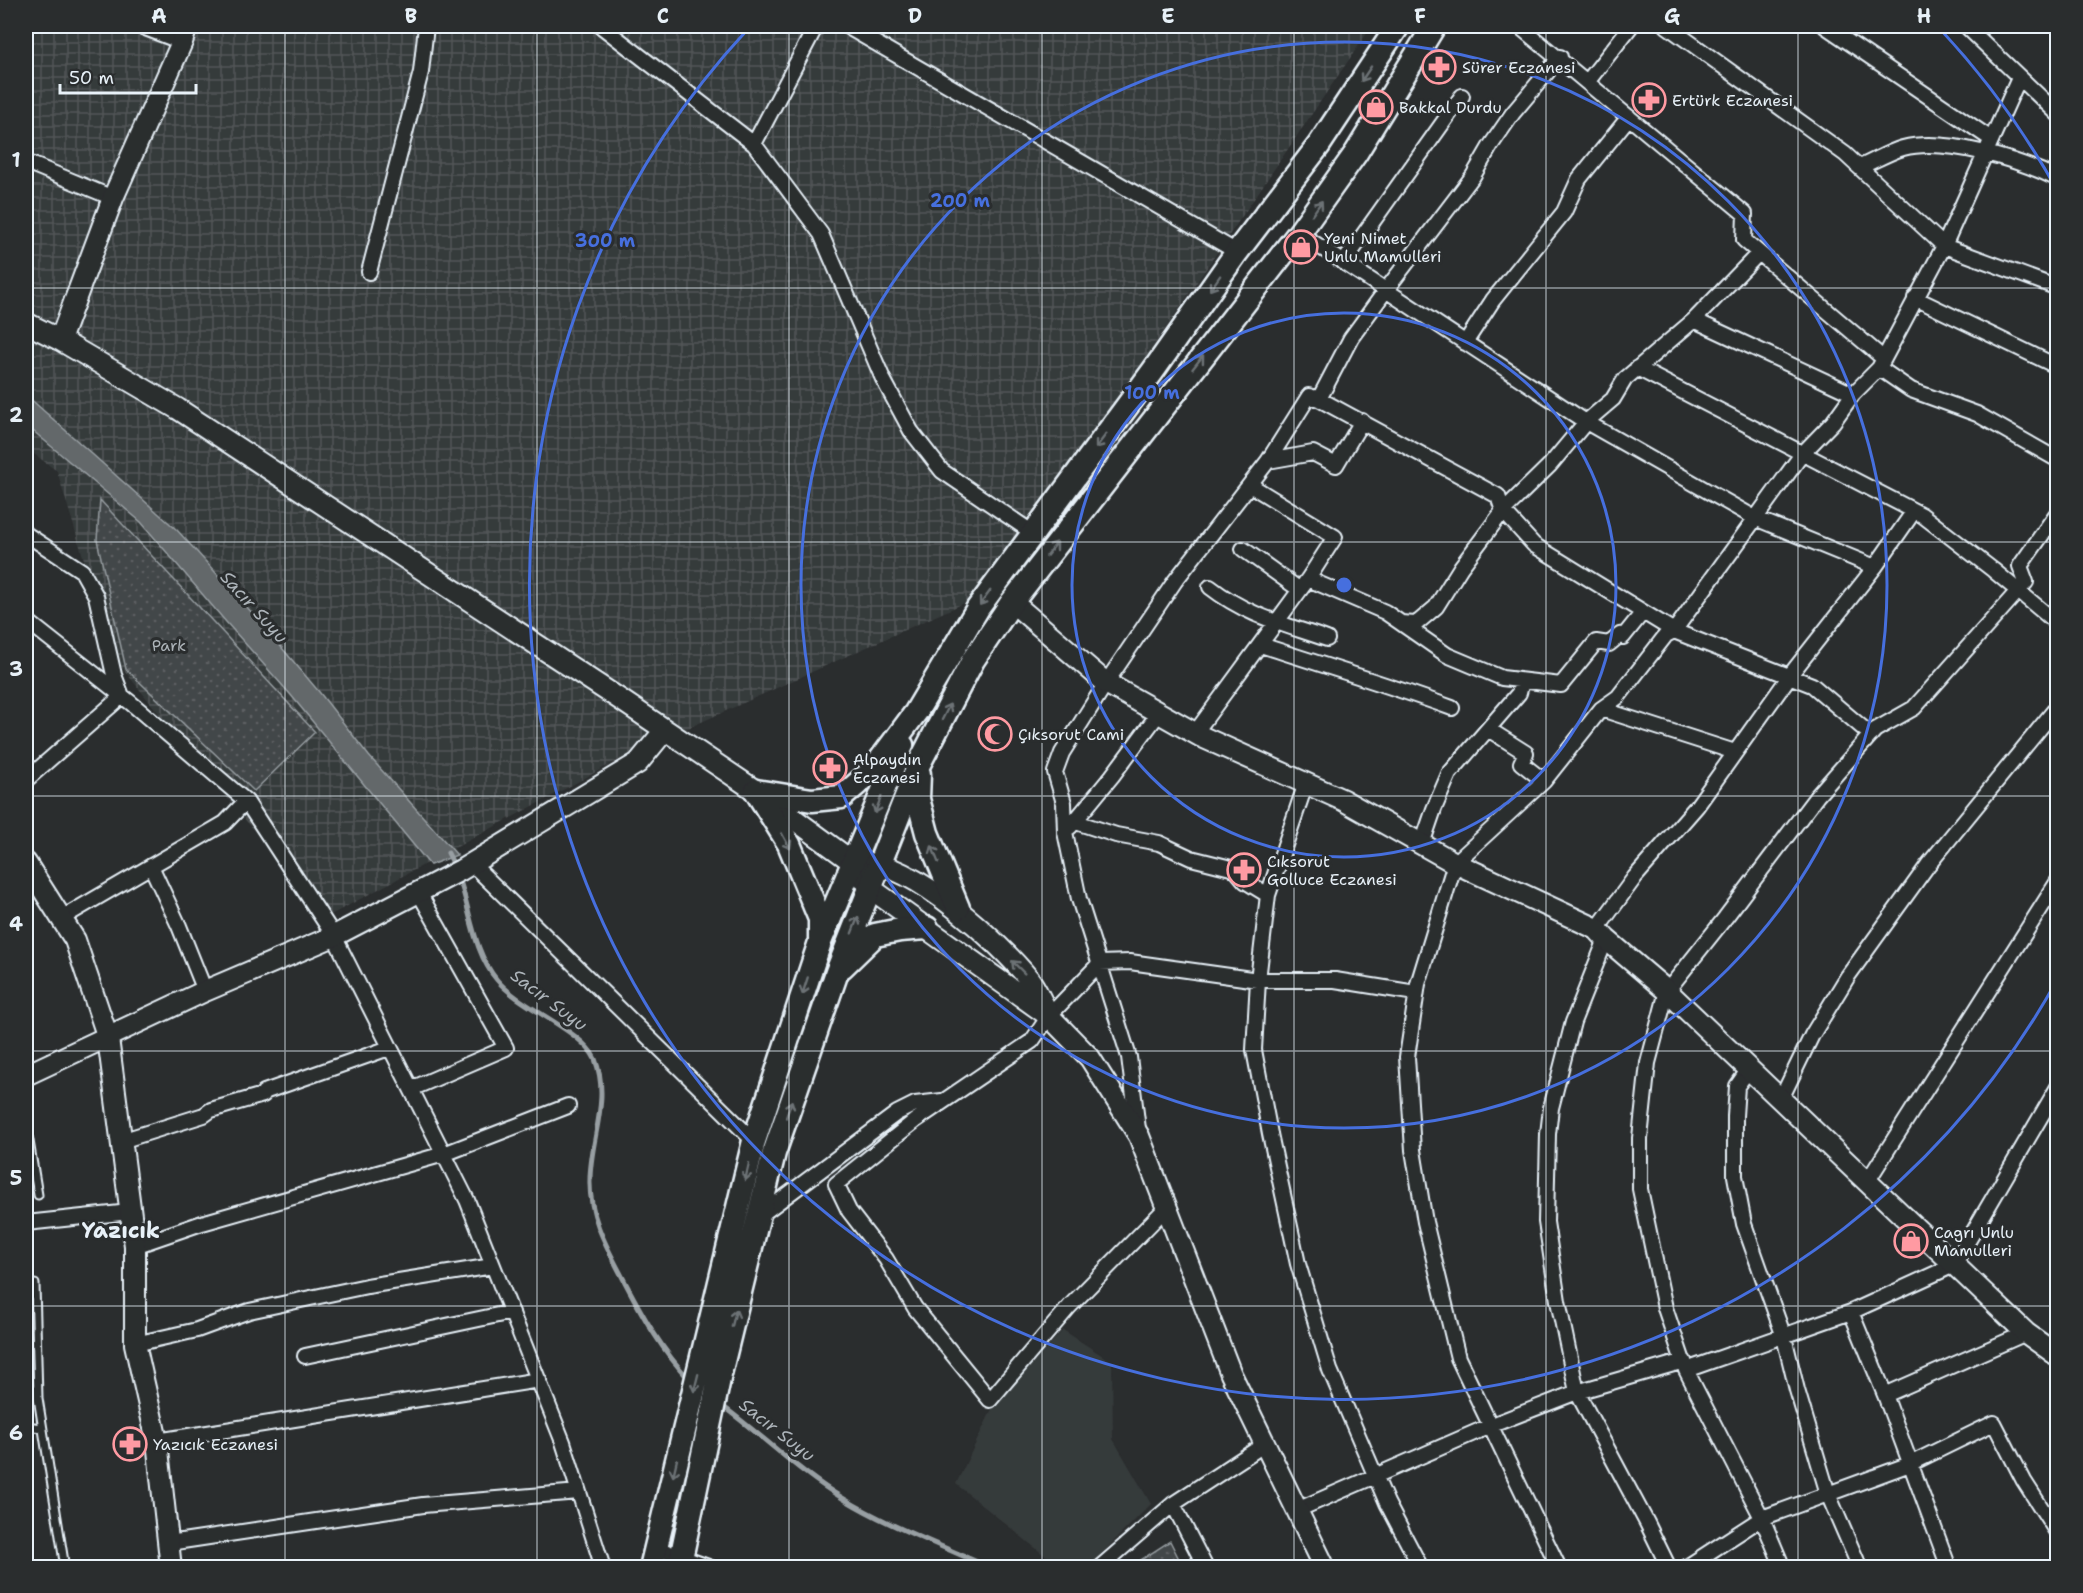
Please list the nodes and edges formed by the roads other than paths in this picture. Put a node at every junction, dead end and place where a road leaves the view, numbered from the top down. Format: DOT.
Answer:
graph roads {
  1 [pos="140,26"];
  2 [pos="426,26"];
  3 [pos="601,26"];
  4 [pos="816,26"];
  5 [pos="846,26"];
  6 [pos="1398,26"];
  7 [pos="1434,26"];
  8 [pos="1519,26"];
  9 [pos="1631,26"];
  10 [pos="1667,26"];
  11 [pos="1825,26"];
  12 [pos="1966,26"];
  13 [pos="185,34"];
  14 [pos="1560,57"];
  15 [pos="2019,78"];
  16 [pos="1588,81"];
  17 [pos="1461,96"];
  18 [pos="2058,114"];
  19 [pos="1629,117"];
  20 [pos="754,144"];
  21 [pos="1989,146"];
  22 [pos="26,162"];
  23 [pos="1860,167"];
  24 [pos="2058,179"];
  25 [pos="113,198"];
  26 [pos="1299,233"];
  27 [pos="1944,246"];
  28 [pos="1237,252"];
  29 [pos="1759,253"];
  30 [pos="1344,262"];
  31 [pos="369,272"];
  32 [pos="2058,288"];
  33 [pos="1386,290"];
  34 [pos="1916,298"];
  35 [pos="1694,320"];
  36 [pos="26,323"];
  37 [pos="60,339"];
  38 [pos="1466,343"];
  39 [pos="1881,363"];
  40 [pos="2058,367"];
  41 [pos="1636,368"];
  42 [pos="1853,394"];
  43 [pos="1319,399"];
  44 [pos="1362,421"];
  45 [pos="1587,422"];
  46 [pos="1802,454"];
  47 [pos="2058,460"];
  48 [pos="1268,461"];
  49 [pos="1250,485"];
  50 [pos="1503,511"];
  51 [pos="1914,511"];
  52 [pos="2058,512"];
  53 [pos="1755,518"];
  54 [pos="1033,533"];
  55 [pos="26,534"];
  56 [pos="1243,549"];
  57 [pos="1875,567"];
  58 [pos="1304,585"];
  59 [pos="1210,587"];
  60 [pos="2018,591"];
  61 [pos="1012,602"];
  62 [pos="1643,612"];
  63 [pos="26,620"];
  64 [pos="1401,623"];
  65 [pos="1276,624"];
  66 [pos="2058,624"];
  67 [pos="1674,631"];
  68 [pos="1327,639"];
  69 [pos="1261,645"];
  70 [pos="1790,676"];
  71 [pos="1522,682"];
  72 [pos="1106,683"];
  73 [pos="122,696"];
  74 [pos="2058,706"];
  75 [pos="1452,708"];
  76 [pos="1601,709"];
  77 [pos="916,712"];
  78 [pos="1159,713"];
  79 [pos="1488,729"];
  80 [pos="665,730"];
  81 [pos="1195,733"];
  82 [pos="1871,735"];
  83 [pos="1735,752"];
  84 [pos="919,764"];
  85 [pos="26,780"];
  86 [pos="1544,781"];
  87 [pos="1306,783"];
  88 [pos="756,791"];
  89 [pos="246,801"];
  90 [pos="1076,822"];
  91 [pos="1065,832"];
  92 [pos="1422,844"];
  93 [pos="26,863"];
  94 [pos="854,863"];
  95 [pos="1455,863"];
  96 [pos="879,864"];
  97 [pos="151,866"];
  98 [pos="466,867"];
  99 [pos="2058,881"];
  100 [pos="870,888"];
  101 [pos="418,891"];
  102 [pos="1268,895"];
  103 [pos="958,909"];
  104 [pos="62,918"];
  105 [pos="927,928"];
  106 [pos="1601,934"];
  107 [pos="334,936"];
  108 [pos="820,942"];
  109 [pos="1100,963"];
  110 [pos="837,972"];
  111 [pos="1258,980"];
  112 [pos="205,991"];
  113 [pos="1667,991"];
  114 [pos="1416,993"];
  115 [pos="1049,1016"];
  116 [pos="108,1038"];
  117 [pos="389,1048"];
  118 [pos="1749,1069"];
  119 [pos="26,1075"];
  120 [pos="2058,1087"];
  121 [pos="411,1089"];
  122 [pos="944,1101"];
  123 [pos="1780,1101"];
  124 [pos="568,1106"];
  125 [pos="26,1123"];
  126 [pos="1139,1136"];
  127 [pos="121,1141"];
  128 [pos="754,1141"];
  129 [pos="444,1154"];
  130 [pos="1867,1182"];
  131 [pos="38,1195"];
  132 [pos="1167,1207"];
  133 [pos="130,1212"];
  134 [pos="758,1217"];
  135 [pos="26,1223"];
  136 [pos="135,1246"];
  137 [pos="1954,1265"];
  138 [pos="493,1266"];
  139 [pos="35,1284"];
  140 [pos="512,1312"];
  141 [pos="1851,1312"];
  142 [pos="2026,1333"];
  143 [pos="1784,1336"];
  144 [pos="135,1344"];
  145 [pos="306,1356"];
  146 [pos="2058,1356"];
  147 [pos="1685,1365"];
  148 [pos="539,1380"];
  149 [pos="1577,1392"];
  150 [pos="1885,1395"];
  151 [pos="1492,1425"];
  152 [pos="26,1426"];
  153 [pos="42,1428"];
  154 [pos="157,1441"];
  155 [pos="1265,1444"];
  156 [pos="1910,1464"];
  157 [pos="1375,1475"];
  158 [pos="579,1492"];
  159 [pos="1828,1494"];
  160 [pos="1173,1504"];
  161 [pos="1297,1510"];
  162 [pos="1762,1518"];
  163 [pos="2058,1534"];
  164 [pos="169,1543"];
  165 [pos="653,1558"];
  166 [pos="680,1562"];
  167 [pos="65,1568"];
  168 [pos="171,1568"];
  169 [pos="603,1568"];
  170 [pos="711,1568"];
  171 [pos="1099,1568"];
  172 [pos="1206,1568"];
  173 [pos="1325,1568"];
  174 [pos="1421,1568"];
  175 [pos="1559,1568"];
  176 [pos="1669,1568"];
  177 [pos="1685,1568"];
  178 [pos="1783,1568"];
  179 [pos="1860,1568"];
  180 [pos="1949,1568"];
  1 -- 13 [label="street"];
  2 -- 31 [label="street"];
  3 -- 20 [label="street"];
  4 -- 20 [label="street"];
  5 -- 28 [label="street"];
  6 -- 28 [label="main road, one-way"];
  26 -- 7 [label="main road, one-way"];
  8 -- 14 [label="street"];
  9 -- 16 [label="street"];
  10 -- 23 [label="street"];
  11 -- 21 [label="street"];
  12 -- 15 [label="street"];
  13 -- 25 [label="street"];
  14 -- 16 [label="street"];
  14 -- 33 [label="street"];
  15 -- 18 [label="street"];
  15 -- 21 [label="street"];
  16 -- 19 [label="street"];
  17 -- 30 [label="street"];
  19 -- 29 [label="street"];
  19 -- 38 [label="street"];
  20 -- 54 [label="street"];
  21 -- 23 [label="street"];
  21 -- 24 [label="street"];
  21 -- 27 [label="street"];
  22 -- 25 [label="street"];
  23 -- 27 [label="street"];
  25 -- 37 [label="street"];
  26 -- 30 [label="street"];
  61 -- 26 [label="main road, one-way"];
  27 -- 32 [label="street"];
  27 -- 34 [label="street"];
  28 -- 54 [label="main road, one-way"];
  29 -- 35 [label="street"];
  29 -- 39 [label="street"];
  30 -- 33 [label="street"];
  33 -- 38 [label="street"];
  33 -- 43 [label="street"];
  34 -- 39 [label="street"];
  34 -- 40 [label="street"];
  35 -- 41 [label="street"];
  35 -- 42 [label="street"];
  36 -- 37 [label="street"];
  37 -- 80 [label="street"];
  38 -- 45 [label="street"];
  39 -- 42 [label="street"];
  39 -- 47 [label="street"];
  41 -- 45 [label="street"];
  41 -- 46 [label="street"];
  42 -- 46 [label="street"];
  43 -- 44 [label="street"];
  43 -- 48 [label="street"];
  44 -- 48 [label="street"];
  44 -- 50 [label="street"];
  45 -- 50 [label="street"];
  45 -- 53 [label="street"];
  46 -- 51 [label="street"];
  46 -- 53 [label="street"];
  48 -- 49 [label="street"];
  49 -- 58 [label="street"];
  49 -- 72 [label="street"];
  50 -- 62 [label="street"];
  50 -- 64 [label="street"];
  51 -- 57 [label="street"];
  51 -- 60 [label="street"];
  52 -- 60 [label="street"];
  53 -- 57 [label="street"];
  53 -- 67 [label="street"];
  54 -- 77 [label="main road, one-way"];
  55 -- 73 [label="street"];
  56 -- 58 [label="street"];
  57 -- 70 [label="street"];
  58 -- 64 [label="street"];
  58 -- 65 [label="street"];
  59 -- 65 [label="street"];
  60 -- 66 [label="street"];
  60 -- 82 [label="street"];
  61 -- 72 [label="street"];
  84 -- 61 [label="main road, one-way"];
  62 -- 67 [label="street"];
  62 -- 71 [label="street"];
  63 -- 73 [label="street"];
  64 -- 71 [label="street"];
  65 -- 68 [label="street"];
  65 -- 69 [label="street"];
  67 -- 70 [label="street"];
  67 -- 76 [label="street"];
  69 -- 75 [label="street"];
  69 -- 81 [label="street"];
  70 -- 82 [label="street"];
  70 -- 83 [label="street"];
  71 -- 79 [label="street"];
  72 -- 78 [label="street"];
  72 -- 91 [label="street"];
  73 -- 85 [label="street"];
  73 -- 89 [label="street"];
  74 -- 123 [label="street"];
  76 -- 83 [label="street"];
  76 -- 86 [label="street"];
  77 -- 88 [label="main road"];
  77 -- 94 [label="main road, one-way"];
  78 -- 81 [label="street"];
  78 -- 90 [label="street"];
  79 -- 86 [label="street"];
  79 -- 92 [label="street"];
  80 -- 88 [label="street"];
  80 -- 98 [label="street"];
  81 -- 87 [label="street"];
  82 -- 113 [label="street"];
  83 -- 106 [label="street"];
  84 -- 96 [label="main road"];
  103 -- 84 [label="main road, one-way"];
  86 -- 95 [label="street"];
  87 -- 92 [label="street"];
  87 -- 102 [label="street"];
  88 -- 94 [label="street"];
  88 -- 108 [label="main road, one-way"];
  89 -- 97 [label="street"];
  89 -- 107 [label="street"];
  90 -- 91 [label="street"];
  90 -- 102 [label="street"];
  91 -- 109 [label="street"];
  92 -- 95 [label="street"];
  93 -- 104 [label="street"];
  94 -- 96 [label="street"];
  94 -- 100 [label="street"];
  94 -- 108 [label="main road"];
  95 -- 106 [label="street"];
  95 -- 114 [label="street"];
  96 -- 100 [label="main road"];
  96 -- 103 [label="street"];
  97 -- 104 [label="street"];
  97 -- 112 [label="street"];
  98 -- 101 [label="street"];
  98 -- 128 [label="street"];
  99 -- 130 [label="street"];
  100 -- 105 [label="street"];
  110 -- 100 [label="main road, one-way"];
  101 -- 107 [label="street"];
  101 -- 121 [label="street"];
  102 -- 111 [label="street"];
  115 -- 103 [label="street, one-way"];
  104 -- 116 [label="street"];
  105 -- 110 [label="main road"];
  105 -- 115 [label="street"];
  106 -- 113 [label="street"];
  106 -- 149 [label="street"];
  107 -- 112 [label="street"];
  107 -- 117 [label="street"];
  108 -- 128 [label="main road, one-way"];
  109 -- 111 [label="street"];
  109 -- 115 [label="street"];
  109 -- 126 [label="street"];
  134 -- 110 [label="main road, one-way"];
  111 -- 114 [label="street"];
  111 -- 157 [label="street"];
  112 -- 116 [label="street"];
  113 -- 118 [label="street"];
  113 -- 147 [label="street"];
  114 -- 151 [label="street"];
  115 -- 122 [label="street"];
  115 -- 126 [label="street"];
  116 -- 119 [label="street"];
  116 -- 127 [label="street"];
  117 -- 121 [label="street"];
  117 -- 127 [label="street"];
  118 -- 123 [label="street"];
  118 -- 143 [label="street"];
  120 -- 137 [label="street"];
  121 -- 129 [label="street"];
  122 -- 132 [label="street"];
  122 -- 134 [label="street"];
  123 -- 130 [label="street"];
  124 -- 129 [label="street"];
  125 -- 131 [label="lane"];
  126 -- 132 [label="street"];
  127 -- 133 [label="street"];
  128 -- 165 [label="main road, one-way"];
  129 -- 136 [label="street"];
  129 -- 138 [label="street"];
  130 -- 137 [label="street"];
  132 -- 155 [label="street"];
  133 -- 135 [label="street"];
  133 -- 136 [label="street"];
  166 -- 134 [label="main road, one-way"];
  136 -- 144 [label="street"];
  137 -- 141 [label="street"];
  137 -- 142 [label="street"];
  138 -- 140 [label="street"];
  138 -- 144 [label="street"];
  139 -- 153 [label="lane"];
  140 -- 145 [label="street"];
  140 -- 148 [label="street"];
  141 -- 143 [label="street"];
  141 -- 150 [label="street"];
  142 -- 146 [label="street"];
  142 -- 150 [label="street"];
  143 -- 147 [label="street"];
  143 -- 159 [label="street"];
  144 -- 154 [label="street"];
  147 -- 149 [label="street"];
  147 -- 162 [label="street"];
  148 -- 154 [label="street"];
  148 -- 158 [label="street"];
  149 -- 151 [label="street"];
  149 -- 176 [label="street"];
  150 -- 156 [label="street"];
  151 -- 157 [label="street"];
  151 -- 175 [label="street"];
  152 -- 153 [label="lane"];
  153 -- 167 [label="lane"];
  154 -- 164 [label="street"];
  155 -- 160 [label="street"];
  155 -- 161 [label="street"];
  156 -- 159 [label="street"];
  156 -- 163 [label="street"];
  156 -- 180 [label="street"];
  157 -- 161 [label="street"];
  157 -- 174 [label="street"];
  158 -- 164 [label="street"];
  158 -- 169 [label="street"];
  159 -- 162 [label="street"];
  159 -- 179 [label="street"];
  160 -- 171 [label="street"];
  160 -- 172 [label="street"];
  161 -- 173 [label="street"];
  162 -- 177 [label="street"];
  162 -- 178 [label="street"];
  164 -- 168 [label="street"];
  165 -- 166 [label="street"];
  166 -- 170 [label="street"];
}
